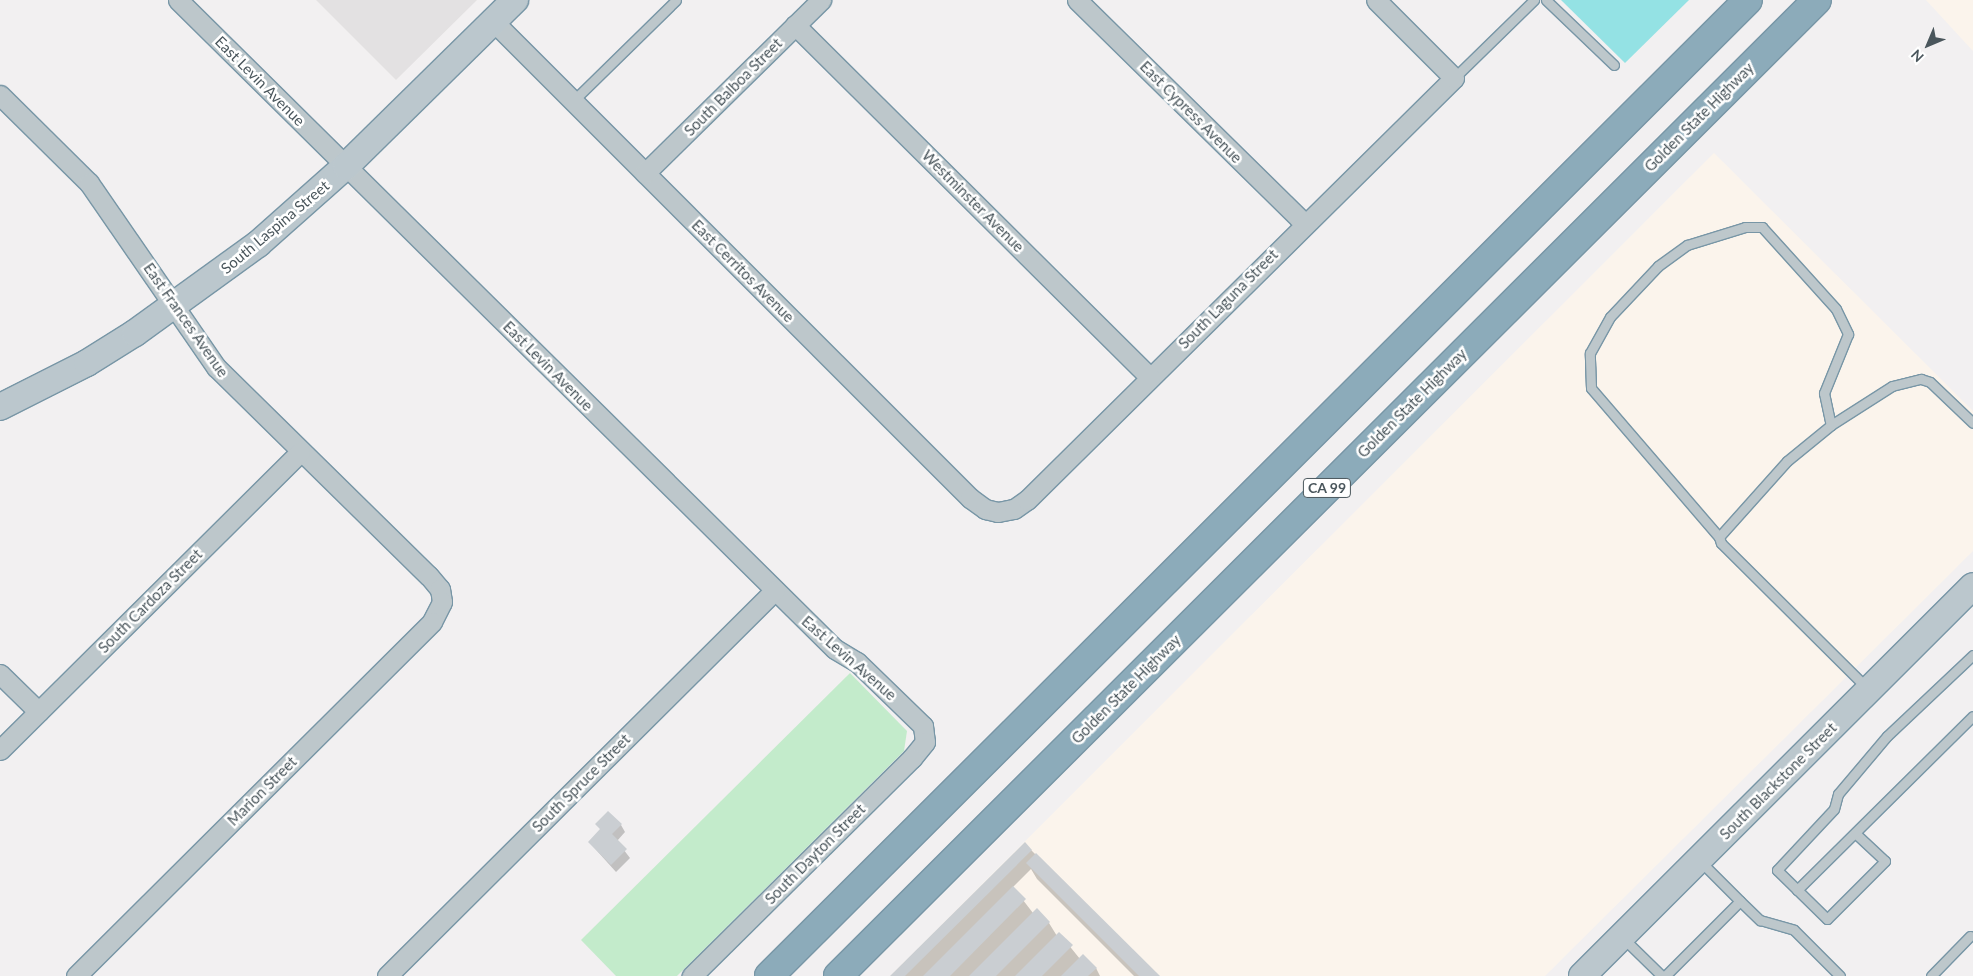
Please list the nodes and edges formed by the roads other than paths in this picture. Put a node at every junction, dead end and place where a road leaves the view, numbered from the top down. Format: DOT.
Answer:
graph roads {
  1 [pos="178,0"];
  2 [pos="515,0"];
  3 [pos="676,0"];
  4 [pos="821,0"];
  5 [pos="1077,0"];
  6 [pos="1376,0"];
  7 [pos="1534,0"];
  8 [pos="1546,0"];
  9 [pos="1748,0"];
  10 [pos="1817,0"];
  11 [pos="493,22"];
  12 [pos="795,25"];
  13 [pos="1614,65"];
  14 [pos="1454,78"];
  15 [pos="0,95"];
  16 [pos="573,101"];
  17 [pos="346,166"];
  18 [pos="645,173"];
  19 [pos="1304,224"];
  20 [pos="175,307"];
  21 [pos="1150,377"];
  22 [pos="0,407"];
  23 [pos="1973,423"];
  24 [pos="1831,425"];
  25 [pos="300,452"];
  26 [pos="998,512"];
  27 [pos="1719,538"];
  28 [pos="1973,586"];
  29 [pos="775,590"];
  30 [pos="442,602"];
  31 [pos="1973,655"];
  32 [pos="0,674"];
  33 [pos="1869,690"];
  34 [pos="39,712"];
  35 [pos="1973,716"];
  36 [pos="923,726"];
  37 [pos="0,750"];
  38 [pos="1855,833"];
  39 [pos="1699,860"];
  40 [pos="1797,890"];
  41 [pos="1740,901"];
  42 [pos="1970,936"];
  43 [pos="1622,937"];
  44 [pos="76,976"];
  45 [pos="387,976"];
  46 [pos="692,976"];
  47 [pos="769,976"];
  48 [pos="838,976"];
  49 [pos="1582,976"];
  50 [pos="1664,976"];
  51 [pos="1840,976"];
  52 [pos="1931,976"];
  1 -- 17 [label="street, East Levin Avenue"];
  2 -- 11 [label="street, South Laspina Street"];
  3 -- 16 [label="lane"];
  4 -- 12 [label="street, South Balboa Street"];
  5 -- 19 [label="street, East Cypress Avenue"];
  6 -- 14 [label="street"];
  7 -- 14 [label="lane"];
  8 -- 13 [label="lane"];
  9 -- 47 [label="highway"];
  10 -- 48 [label="highway, Golden State Highway / CA 99"];
  11 -- 16 [label="street, East Cerritos Avenue"];
  11 -- 17 [label="street, South Laspina Street"];
  12 -- 18 [label="street, South Balboa Street"];
  12 -- 21 [label="street, Westminster Avenue"];
  14 -- 19 [label="street, South Laguna Street"];
  15 -- 20 [label="street, East Frances Avenue"];
  16 -- 18 [label="street, East Cerritos Avenue"];
  17 -- 20 [label="street, South Laspina Street"];
  17 -- 29 [label="street, East Levin Avenue"];
  18 -- 26 [label="street, East Cerritos Avenue"];
  19 -- 21 [label="street, South Laguna Street"];
  20 -- 22 [label="street, South Laspina Street"];
  20 -- 25 [label="street, East Frances Avenue"];
  21 -- 26 [label="street, South Laguna Street"];
  23 -- 24 [label="lane"];
  24 -- 27 [label="lane"];
  24 -- 27 [label="lane"];
  25 -- 30 [label="street, East Frances Avenue"];
  25 -- 34 [label="street, South Cardoza Street"];
  27 -- 33 [label="lane"];
  28 -- 33 [label="street, South Blackstone Street"];
  29 -- 36 [label="street, East Levin Avenue"];
  29 -- 45 [label="street, South Spruce Street"];
  30 -- 44 [label="street, Marion Street"];
  31 -- 40 [label="lane"];
  32 -- 34 [label="street"];
  33 -- 39 [label="street, South Blackstone Street"];
  34 -- 37 [label="street, South Cardoza Street"];
  35 -- 38 [label="lane"];
  36 -- 46 [label="street, South Dayton Street"];
  38 -- 40 [label="lane"];
  38 -- 40 [label="lane"];
  39 -- 41 [label="lane"];
  39 -- 43 [label="street, South Blackstone Street"];
  41 -- 50 [label="lane"];
  41 -- 51 [label="lane"];
  42 -- 52 [label="lane"];
  43 -- 49 [label="street, South Blackstone Street"];
  43 -- 50 [label="lane"];
}
